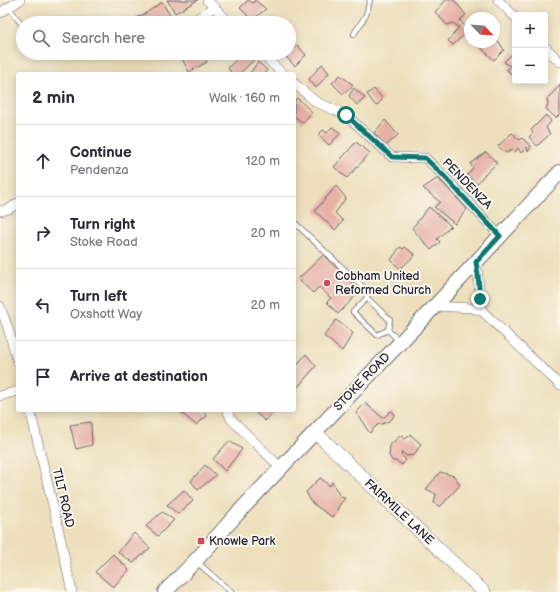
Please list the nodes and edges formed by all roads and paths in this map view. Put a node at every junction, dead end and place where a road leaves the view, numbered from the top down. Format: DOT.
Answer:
graph roads {
  1 [pos="20,0"];
  2 [pos="207,0"];
  3 [pos="370,0"];
  4 [pos="498,0"];
  5 [pos="214,7"];
  6 [pos="9,8"];
  7 [pos="0,13"];
  8 [pos="512,14"];
  9 [pos="201,16"];
  10 [pos="223,16"];
  11 [pos="16,17"];
  12 [pos="354,34"];
  13 [pos="546,48"];
  14 [pos="268,60"];
  15 [pos="560,62"];
  16 [pos="280,72"];
  17 [pos="296,85"];
  18 [pos="560,172"];
  19 [pos="16,204"];
  20 [pos="0,211"];
  21 [pos="296,224"];
  22 [pos="500,236"];
  23 [pos="476,262"];
  24 [pos="367,298"];
  25 [pos="0,306"];
  26 [pos="435,306"];
  27 [pos="482,311"];
  28 [pos="388,330"];
  29 [pos="400,342"];
  30 [pos="16,356"];
  31 [pos="560,385"];
  32 [pos="16,392"];
  33 [pos="0,396"];
  34 [pos="30,412"];
  35 [pos="228,412"];
  36 [pos="315,432"];
  37 [pos="281,468"];
  38 [pos="196,561"];
  39 [pos="72,592"];
  40 [pos="165,592"];
  41 [pos="231,592"];
  42 [pos="484,592"];
  1 -- 6 [label="street"];
  2 -- 5 [label="street"];
  3 -- 12 [label="lane"];
  4 -- 8 [label="street"];
  5 -- 9 [label="street"];
  5 -- 10 [label="street"];
  6 -- 7 [label="street"];
  6 -- 11 [label="lane"];
  13 -- 15 [label="street"];
  14 -- 16 [label="street"];
  17 -- 22 [label="street, PENDENZA"];
  18 -- 22 [label="main road, STOKE ROAD"];
  19 -- 20 [label="street"];
  21 -- 24 [label="lane"];
  22 -- 23 [label="main road, STOKE ROAD"];
  23 -- 26 [label="main road, STOKE ROAD"];
  23 -- 27 [label="street"];
  24 -- 28 [label="lane"];
  24 -- 28 [label="lane"];
  25 -- 30 [label="street"];
  26 -- 27 [label="street"];
  26 -- 29 [label="main road, STOKE ROAD"];
  27 -- 31 [label="street"];
  28 -- 29 [label="lane"];
  29 -- 36 [label="main road, STOKE ROAD"];
  32 -- 33 [label="street"];
  34 -- 39 [label="street, TILT ROAD"];
  35 -- 37 [label="street"];
  36 -- 37 [label="main road, STOKE ROAD"];
  36 -- 42 [label="street, FAIRMILE LANE"];
  37 -- 38 [label="main road, STOKE ROAD"];
  38 -- 40 [label="main road, STOKE ROAD"];
  38 -- 41 [label="lane"];
}
